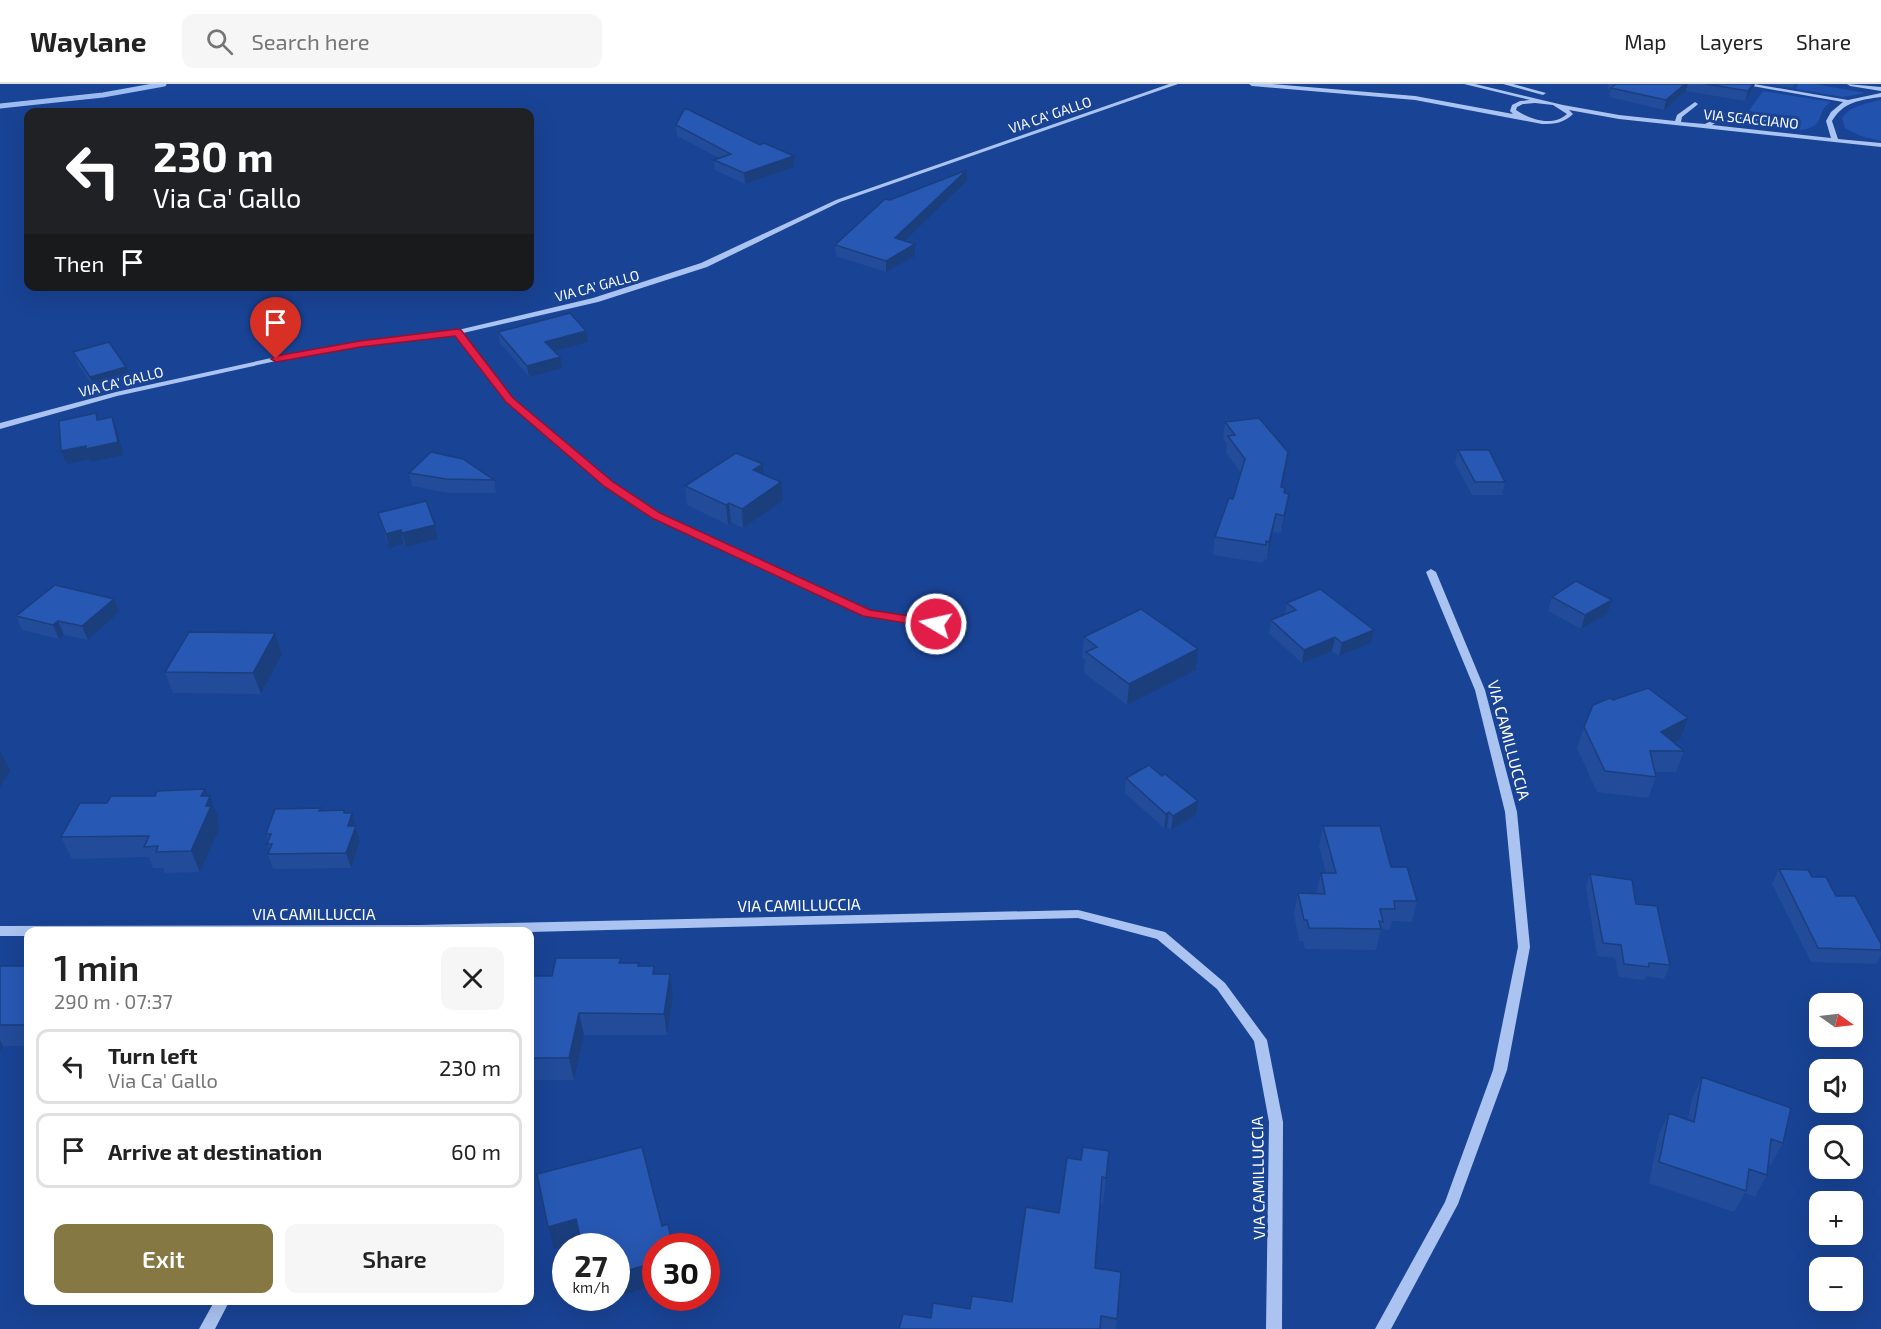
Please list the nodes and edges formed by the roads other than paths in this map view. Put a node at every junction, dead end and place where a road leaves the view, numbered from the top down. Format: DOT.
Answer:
graph roads {
  1 [pos="1175,84"];
  2 [pos="1252,84"];
  3 [pos="1467,84"];
  4 [pos="1506,84"];
  5 [pos="1744,84"];
  6 [pos="1850,84"];
  7 [pos="1881,89"];
  8 [pos="1498,90"];
  9 [pos="1543,93"];
  10 [pos="1881,95"];
  11 [pos="1847,101"];
  12 [pos="1548,103"];
  13 [pos="1516,104"];
  14 [pos="1695,104"];
  15 [pos="1458,105"];
  16 [pos="1563,107"];
  17 [pos="1619,117"];
  18 [pos="1526,118"];
  19 [pos="1564,120"];
  20 [pos="1768,121"];
  21 [pos="1678,123"];
  22 [pos="1706,126"];
  23 [pos="1835,140"];
  24 [pos="1881,145"];
  25 [pos="458,332"];
  26 [pos="0,426"];
  27 [pos="1431,572"];
  28 [pos="936,624"];
  29 [pos="534,928"];
  30 [pos="0,931"];
  31 [pos="24,931"];
  32 [pos="220,1305"];
  33 [pos="207,1329"];
  34 [pos="1274,1329"];
  35 [pos="1383,1329"];
  1 -- 25 [label="street, VIA CA' GALLO"];
  2 -- 15 [label="street, VIA SCACCIANO"];
  3 -- 8 [label="street"];
  4 -- 9 [label="street"];
  5 -- 11 [label="street"];
  6 -- 7 [label="street"];
  8 -- 12 [label="street"];
  8 -- 13 [label="street"];
  10 -- 11 [label="street"];
  11 -- 23 [label="street"];
  12 -- 13 [label="street, VIA SCACCIANO"];
  12 -- 16 [label="street, VIA SCACCIANO"];
  13 -- 15 [label="street, VIA SCACCIANO"];
  13 -- 18 [label="street"];
  14 -- 21 [label="street"];
  15 -- 18 [label="street, VIA SCACCIANO"];
  16 -- 17 [label="street, VIA SCACCIANO"];
  16 -- 19 [label="street"];
  17 -- 19 [label="street, VIA SCACCIANO"];
  17 -- 21 [label="street, VIA SCACCIANO"];
  18 -- 19 [label="street, VIA SCACCIANO"];
  20 -- 22 [label="street"];
  21 -- 22 [label="street, VIA SCACCIANO"];
  22 -- 23 [label="street, VIA SCACCIANO"];
  23 -- 24 [label="street, VIA SCACCIANO"];
  25 -- 26 [label="street, VIA CA' GALLO"];
  25 -- 28 [label="street"];
  27 -- 35 [label="street, VIA CAMILLUCCIA"];
  29 -- 34 [label="street, VIA CAMILLUCCIA"];
  30 -- 31 [label="street, VIA CAMILLUCCIA"];
  32 -- 33 [label="street"];
}
